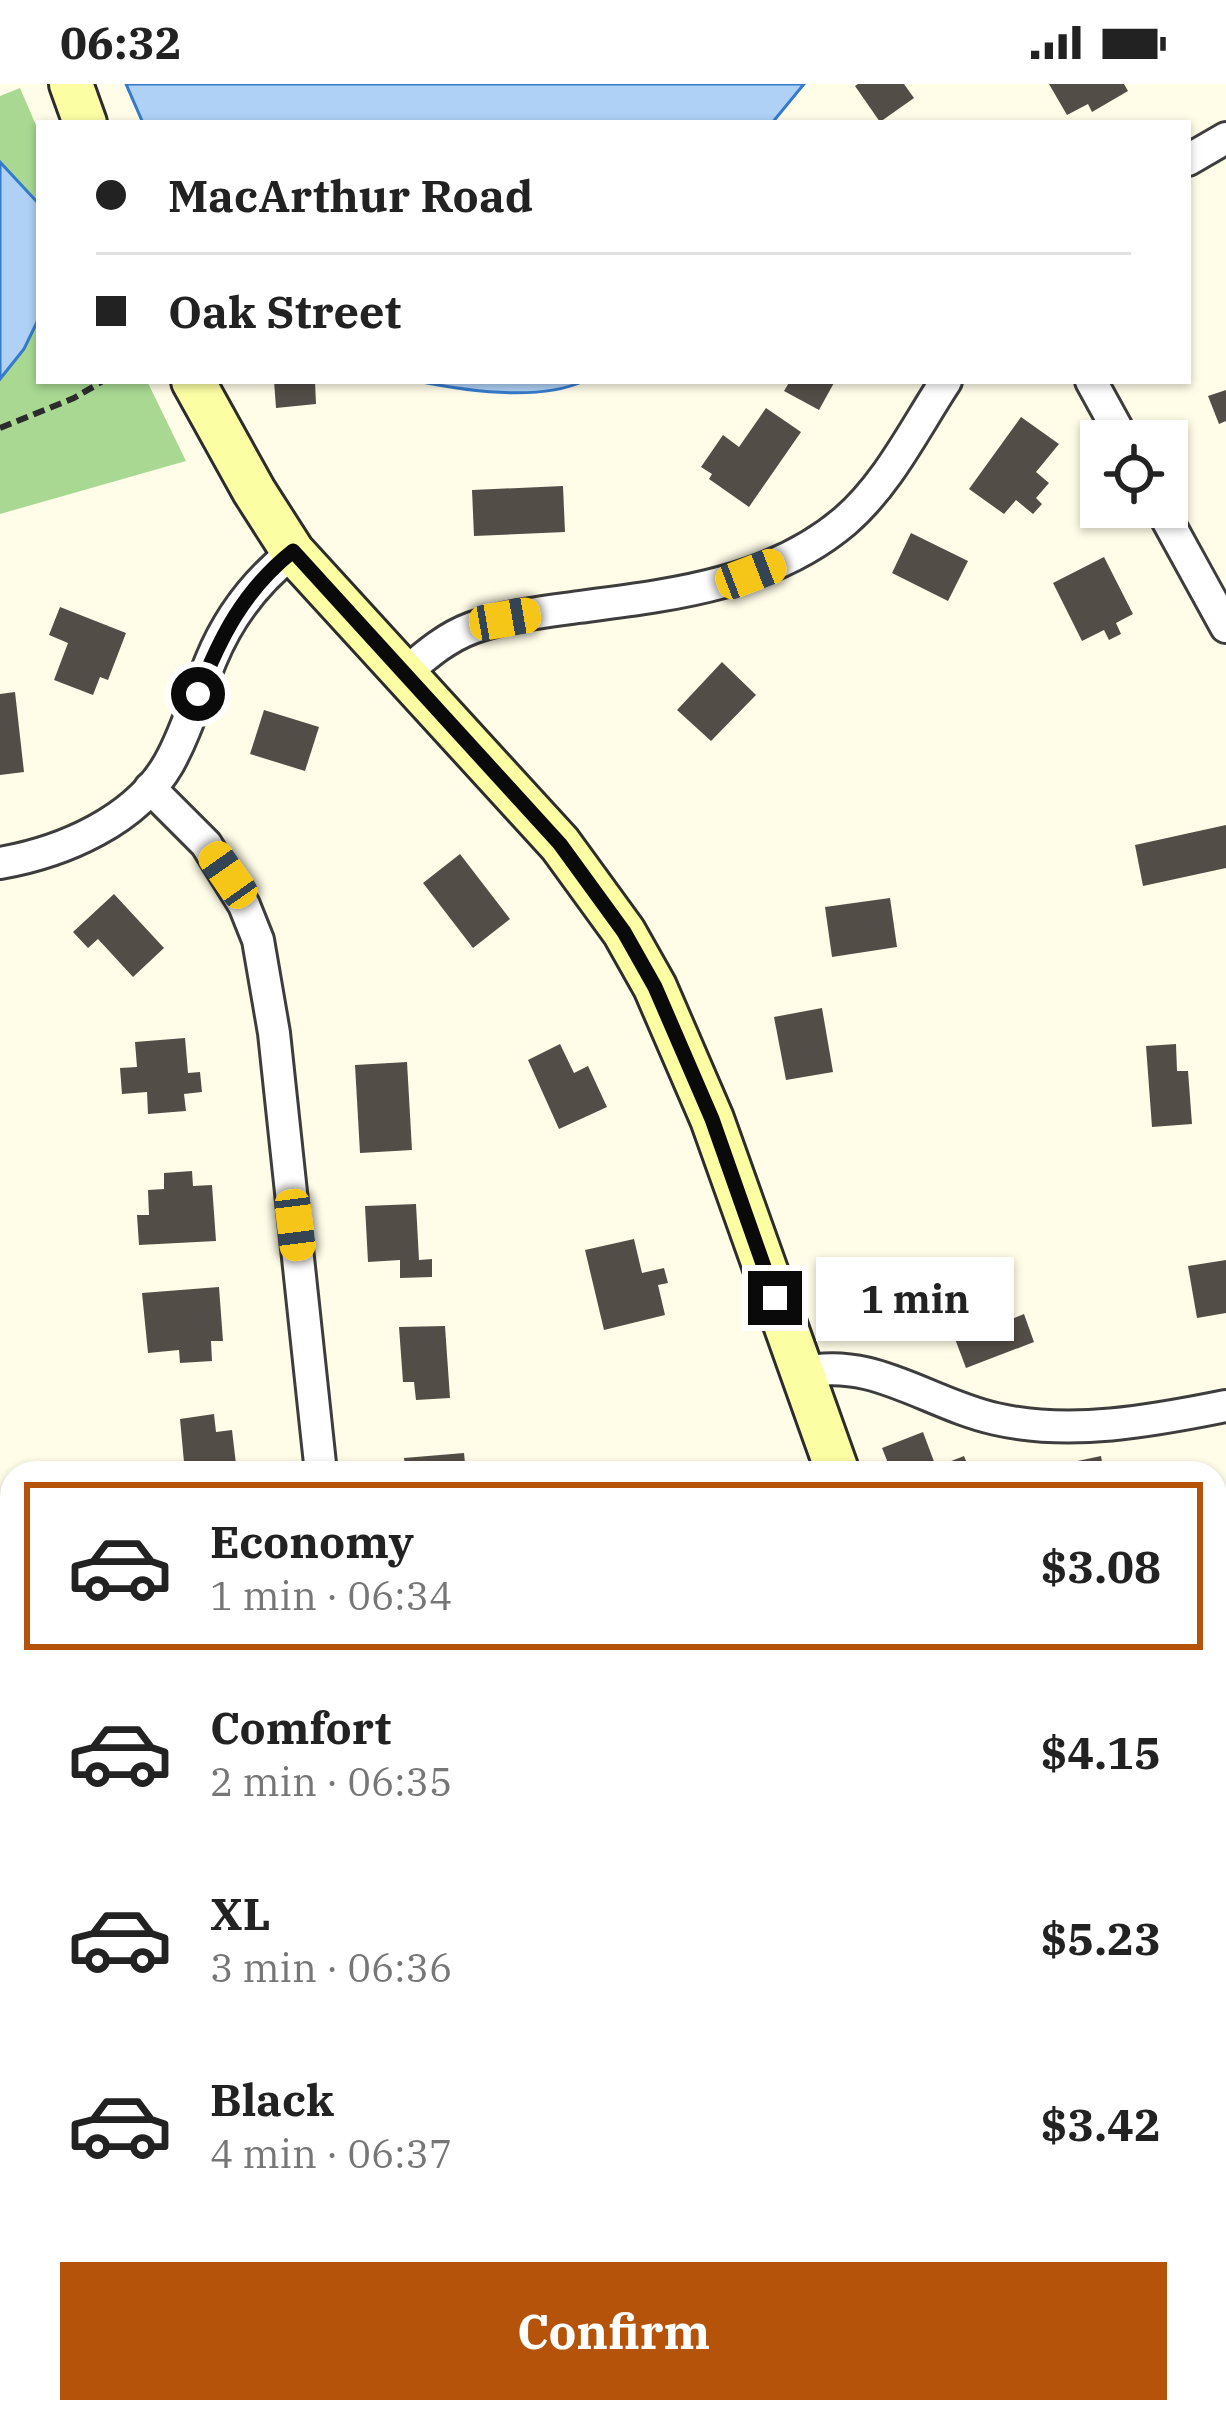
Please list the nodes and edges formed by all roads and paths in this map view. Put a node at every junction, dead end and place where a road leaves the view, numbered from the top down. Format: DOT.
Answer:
graph roads {
  1 [pos="70,84"];
  2 [pos="85,120"];
  3 [pos="1226,138"];
  4 [pos="1191,158"];
  5 [pos="98,384"];
  6 [pos="195,384"];
  7 [pos="944,384"];
  8 [pos="1093,384"];
  9 [pos="1112,420"];
  10 [pos="0,428"];
  11 [pos="1172,528"];
  12 [pos="293,551"];
  13 [pos="1226,627"];
  14 [pos="404,674"];
  15 [pos="150,788"];
  16 [pos="0,863"];
  17 [pos="801,1373"];
  18 [pos="1226,1406"];
  19 [pos="320,1461"];
  20 [pos="834,1461"];
  1 -- 2 [label="street"];
  3 -- 4 [label="street"];
  5 -- 10 [label="path"];
  6 -- 12 [label="street"];
  7 -- 14 [label="street"];
  8 -- 9 [label="street"];
  11 -- 13 [label="street"];
  12 -- 14 [label="street"];
  12 -- 15 [label="street"];
  14 -- 17 [label="street"];
  15 -- 16 [label="street"];
  15 -- 19 [label="street"];
  17 -- 18 [label="street"];
  17 -- 20 [label="street"];
}
